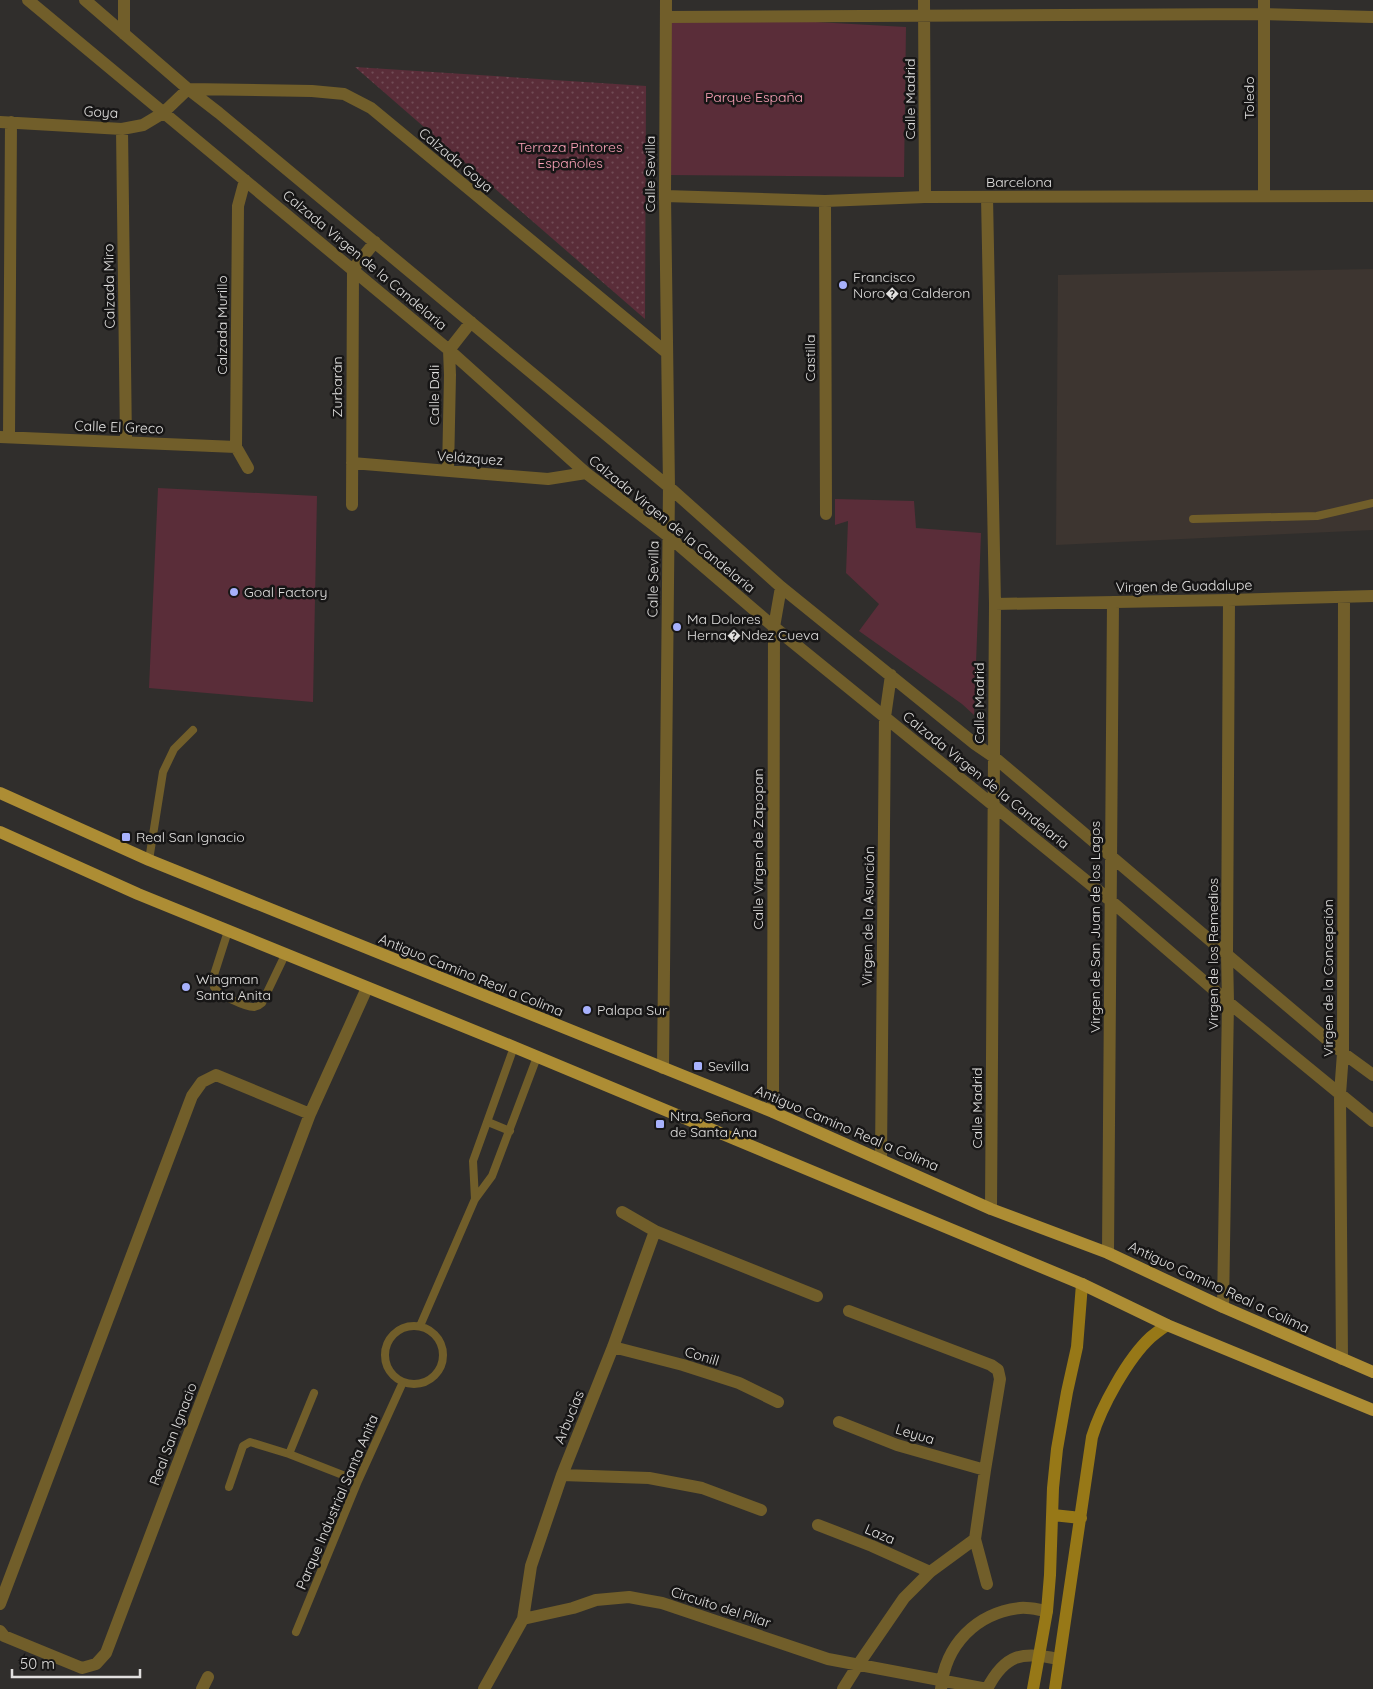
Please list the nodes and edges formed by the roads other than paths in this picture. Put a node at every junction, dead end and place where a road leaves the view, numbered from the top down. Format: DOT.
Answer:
graph roads {
  1 [pos="28,0"];
  2 [pos="85,0"];
  3 [pos="124,0"];
  4 [pos="666,0"];
  5 [pos="924,0"];
  6 [pos="1264,0"];
  7 [pos="42,4"];
  8 [pos="1264,14"];
  9 [pos="666,17"];
  10 [pos="924,17"];
  11 [pos="1373,17"];
  12 [pos="124,34"];
  13 [pos="188,89"];
  14 [pos="163,113"];
  15 [pos="5,122"];
  16 [pos="122,129"];
  17 [pos="246,180"];
  18 [pos="665,196"];
  19 [pos="1264,196"];
  20 [pos="1373,196"];
  21 [pos="925,197"];
  22 [pos="987,197"];
  23 [pos="825,201"];
  24 [pos="375,242"];
  25 [pos="353,269"];
  26 [pos="471,322"];
  27 [pos="449,350"];
  28 [pos="667,353"];
  29 [pos="5,437"];
  30 [pos="126,442"];
  31 [pos="236,447"];
  32 [pos="352,463"];
  33 [pos="248,468"];
  34 [pos="448,471"];
  35 [pos="586,473"];
  36 [pos="669,487"];
  37 [pos="1373,503"];
  38 [pos="352,505"];
  39 [pos="826,514"];
  40 [pos="1193,520"];
  41 [pos="668,536"];
  42 [pos="781,587"];
  43 [pos="1373,596"];
  44 [pos="1344,597"];
  45 [pos="1229,600"];
  46 [pos="1113,602"];
  47 [pos="995,604"];
  48 [pos="774,627"];
  49 [pos="891,675"];
  50 [pos="885,718"];
  51 [pos="193,730"];
  52 [pos="994,757"];
  53 [pos="0,793"];
  54 [pos="994,807"];
  55 [pos="0,832"];
  56 [pos="1110,854"];
  57 [pos="149,860"];
  58 [pos="1110,901"];
  59 [pos="228,931"];
  60 [pos="1227,954"];
  61 [pos="285,955"];
  62 [pos="367,988"];
  63 [pos="1228,1002"];
  64 [pos="514,1047"];
  65 [pos="1343,1053"];
  66 [pos="538,1057"];
  67 [pos="663,1068"];
  68 [pos="1373,1075"];
  69 [pos="1340,1094"];
  70 [pos="773,1112"];
  71 [pos="310,1114"];
  72 [pos="1373,1121"];
  73 [pos="488,1122"];
  74 [pos="510,1131"];
  75 [pos="881,1158"];
  76 [pos="474,1199"];
  77 [pos="991,1209"];
  78 [pos="622,1212"];
  79 [pos="655,1231"];
  80 [pos="1108,1253"];
  81 [pos="1082,1284"];
  82 [pos="817,1296"];
  83 [pos="1223,1307"];
  84 [pos="849,1311"];
  85 [pos="420,1326"];
  86 [pos="1167,1326"];
  87 [pos="614,1347"];
  88 [pos="1342,1359"];
  89 [pos="1373,1372"];
  90 [pos="403,1382"];
  91 [pos="314,1393"];
  92 [pos="778,1402"];
  93 [pos="1373,1410"];
  94 [pos="839,1422"];
  95 [pos="289,1454"];
  96 [pos="985,1470"];
  97 [pos="562,1475"];
  98 [pos="358,1480"];
  99 [pos="229,1487"];
  100 [pos="761,1510"];
  101 [pos="1053,1515"];
  102 [pos="1082,1518"];
  103 [pos="818,1525"];
  104 [pos="975,1538"];
  105 [pos="930,1572"];
  106 [pos="987,1584"];
  107 [pos="0,1604"];
  108 [pos="1047,1611"];
  109 [pos="524,1619"];
  110 [pos="0,1631"];
  111 [pos="296,1632"];
  112 [pos="1038,1655"];
  113 [pos="1058,1659"];
  114 [pos="858,1665"];
  115 [pos="208,1677"];
  116 [pos="941,1684"];
  117 [pos="202,1689"];
  118 [pos="484,1689"];
  119 [pos="843,1689"];
  120 [pos="987,1689"];
  121 [pos="1033,1689"];
  122 [pos="1055,1689"];
  1 -- 7 [label="street, Calzada Virgen de la Candelaria"];
  2 -- 12 [label="street, Calzada Virgen de la Candelaria"];
  3 -- 12 [label="street"];
  4 -- 9 [label="street, Calle Sevilla"];
  5 -- 10 [label="street, Calle Madrid"];
  6 -- 8 [label="street, Toledo"];
  7 -- 14 [label="street, Calzada Virgen de la Candelaria"];
  8 -- 10 [label="street"];
  8 -- 11 [label="street"];
  8 -- 19 [label="street, Toledo"];
  9 -- 10 [label="street"];
  9 -- 18 [label="street, Calle Sevilla"];
  10 -- 21 [label="street, Calle Madrid"];
  12 -- 13 [label="street, Calzada Virgen de la Candelaria"];
  13 -- 14 [label="street, Goya"];
  13 -- 24 [label="street, Calzada Virgen de la Candelaria"];
  13 -- 28 [label="street, Calzada Goya"];
  14 -- 16 [label="street, Goya"];
  14 -- 17 [label="street, Calzada Virgen de la Candelaria"];
  15 -- 16 [label="street, Goya"];
  15 -- 29 [label="street"];
  16 -- 30 [label="street, Calzada Miro"];
  17 -- 25 [label="street, Calzada Virgen de la Candelaria"];
  17 -- 31 [label="street, Calzada Murillo"];
  18 -- 23 [label="street, Barcelona"];
  18 -- 28 [label="street, Calle Sevilla"];
  19 -- 20 [label="street, Barcelona"];
  19 -- 22 [label="street, Barcelona"];
  21 -- 22 [label="street, Barcelona"];
  21 -- 23 [label="street, Barcelona"];
  22 -- 47 [label="street, Calle Madrid"];
  23 -- 39 [label="street, Castilla"];
  24 -- 25 [label="street"];
  24 -- 26 [label="street, Calzada Virgen de la Candelaria"];
  25 -- 27 [label="street, Calzada Virgen de la Candelaria"];
  25 -- 32 [label="street, Zurbarán"];
  26 -- 27 [label="street"];
  26 -- 36 [label="street, Calzada Virgen de la Candelaria"];
  27 -- 34 [label="street, Calle Dali"];
  27 -- 35 [label="street, Calzada Virgen de la Candelaria"];
  28 -- 36 [label="street, Calle Sevilla"];
  29 -- 30 [label="street, Calle El Greco"];
  30 -- 31 [label="street, Calle El Greco"];
  31 -- 33 [label="street"];
  32 -- 34 [label="street, Velázquez"];
  32 -- 38 [label="street, Zurbarán"];
  34 -- 35 [label="street, Velázquez"];
  35 -- 41 [label="street, Calzada Virgen de la Candelaria"];
  36 -- 41 [label="street, Calle Sevilla"];
  36 -- 42 [label="street, Calzada Virgen de la Candelaria"];
  37 -- 40 [label="lane"];
  41 -- 48 [label="street, Calzada Virgen de la Candelaria"];
  41 -- 67 [label="street, Calle Sevilla"];
  42 -- 48 [label="street, Calle Virgen de Zapopan"];
  42 -- 49 [label="street, Calzada Virgen de la Candelaria"];
  43 -- 44 [label="street, Virgen de Guadalupe"];
  44 -- 45 [label="street, Virgen de Guadalupe"];
  44 -- 65 [label="street, Virgen de la Concepción"];
  45 -- 46 [label="street, Virgen de Guadalupe"];
  45 -- 60 [label="street, Virgen de los Remedios"];
  46 -- 47 [label="street, Virgen de Guadalupe"];
  46 -- 56 [label="street, Virgen de San Juan de los Lagos"];
  47 -- 52 [label="street, Calle Madrid"];
  48 -- 50 [label="street, Calzada Virgen de la Candelaria"];
  48 -- 70 [label="street, Calle Virgen de Zapopan"];
  49 -- 50 [label="street, Virgen de la Asunción"];
  49 -- 52 [label="street, Calzada Virgen de la Candelaria"];
  50 -- 54 [label="street, Calzada Virgen de la Candelaria"];
  50 -- 75 [label="street, Virgen de la Asunción"];
  51 -- 57 [label="lane"];
  52 -- 54 [label="street, Calle Madrid"];
  52 -- 56 [label="street, Calzada Virgen de la Candelaria"];
  53 -- 57 [label="main road, Antiguo Camino Real a Colima"];
  54 -- 58 [label="street, Calzada Virgen de la Candelaria"];
  54 -- 77 [label="street, Calle Madrid"];
  55 -- 59 [label="main road"];
  56 -- 58 [label="street, Virgen de San Juan de los Lagos"];
  56 -- 60 [label="street, Calzada Virgen de la Candelaria"];
  57 -- 67 [label="main road, Antiguo Camino Real a Colima"];
  58 -- 63 [label="street, Calzada Virgen de la Candelaria"];
  58 -- 80 [label="street, Virgen de San Juan de los Lagos"];
  59 -- 61 [label="main road"];
  59 -- 61 [label="lane"];
  60 -- 63 [label="street, Virgen de los Remedios"];
  60 -- 65 [label="street, Calzada Virgen de la Candelaria"];
  61 -- 62 [label="main road"];
  62 -- 64 [label="main road"];
  62 -- 71 [label="street, Real San Ignacio"];
  63 -- 69 [label="street, Calzada Virgen de la Candelaria"];
  63 -- 83 [label="street, Virgen de los Remedios"];
  64 -- 66 [label="main road"];
  64 -- 73 [label="lane"];
  65 -- 68 [label="street, Calzada Virgen de la Candelaria"];
  65 -- 69 [label="street, Virgen de la Concepción"];
  66 -- 74 [label="lane"];
  66 -- 81 [label="main road"];
  67 -- 70 [label="main road, Antiguo Camino Real a Colima"];
  69 -- 72 [label="street, Calzada Virgen de la Candelaria"];
  69 -- 88 [label="street, Virgen de la Concepción"];
  70 -- 75 [label="main road, Antiguo Camino Real a Colima"];
  71 -- 107 [label="street"];
  71 -- 110 [label="street, Real San Ignacio"];
  73 -- 74 [label="lane"];
  73 -- 76 [label="lane"];
  74 -- 76 [label="lane"];
  75 -- 77 [label="main road, Antiguo Camino Real a Colima"];
  76 -- 85 [label="lane"];
  77 -- 80 [label="main road, Antiguo Camino Real a Colima"];
  78 -- 79 [label="street"];
  79 -- 82 [label="street"];
  79 -- 87 [label="street, Arbucias"];
  80 -- 83 [label="main road, Antiguo Camino Real a Colima"];
  81 -- 86 [label="main road"];
  81 -- 101 [label="street"];
  83 -- 88 [label="main road, Antiguo Camino Real a Colima"];
  84 -- 96 [label="street"];
  85 -- 90 [label="lane"];
  85 -- 90 [label="lane"];
  86 -- 93 [label="main road"];
  86 -- 102 [label="street"];
  87 -- 92 [label="street, Conill"];
  87 -- 97 [label="street, Arbucias"];
  88 -- 89 [label="main road, Antiguo Camino Real a Colima"];
  90 -- 98 [label="lane, Parque Industrial Santa Anita"];
  91 -- 95 [label="lane"];
  94 -- 96 [label="street, Leyua"];
  95 -- 98 [label="lane"];
  95 -- 99 [label="lane"];
  96 -- 104 [label="street"];
  97 -- 100 [label="street"];
  97 -- 109 [label="street, Arbucias"];
  98 -- 111 [label="lane, Parque Industrial Santa Anita"];
  101 -- 102 [label="street"];
  101 -- 108 [label="street"];
  102 -- 113 [label="street"];
  103 -- 105 [label="street, Laza"];
  104 -- 105 [label="street"];
  104 -- 106 [label="street"];
  105 -- 114 [label="street"];
  108 -- 112 [label="street"];
  108 -- 116 [label="street"];
  109 -- 114 [label="street, Circuito del Pilar"];
  109 -- 118 [label="street"];
  112 -- 113 [label="street, Circuito del Pilar"];
  112 -- 120 [label="street, Circuito del Pilar"];
  112 -- 121 [label="street"];
  113 -- 122 [label="street"];
  114 -- 116 [label="street, Circuito del Pilar"];
  114 -- 119 [label="street"];
  115 -- 117 [label="street"];
  116 -- 120 [label="street, Circuito del Pilar"];
}
